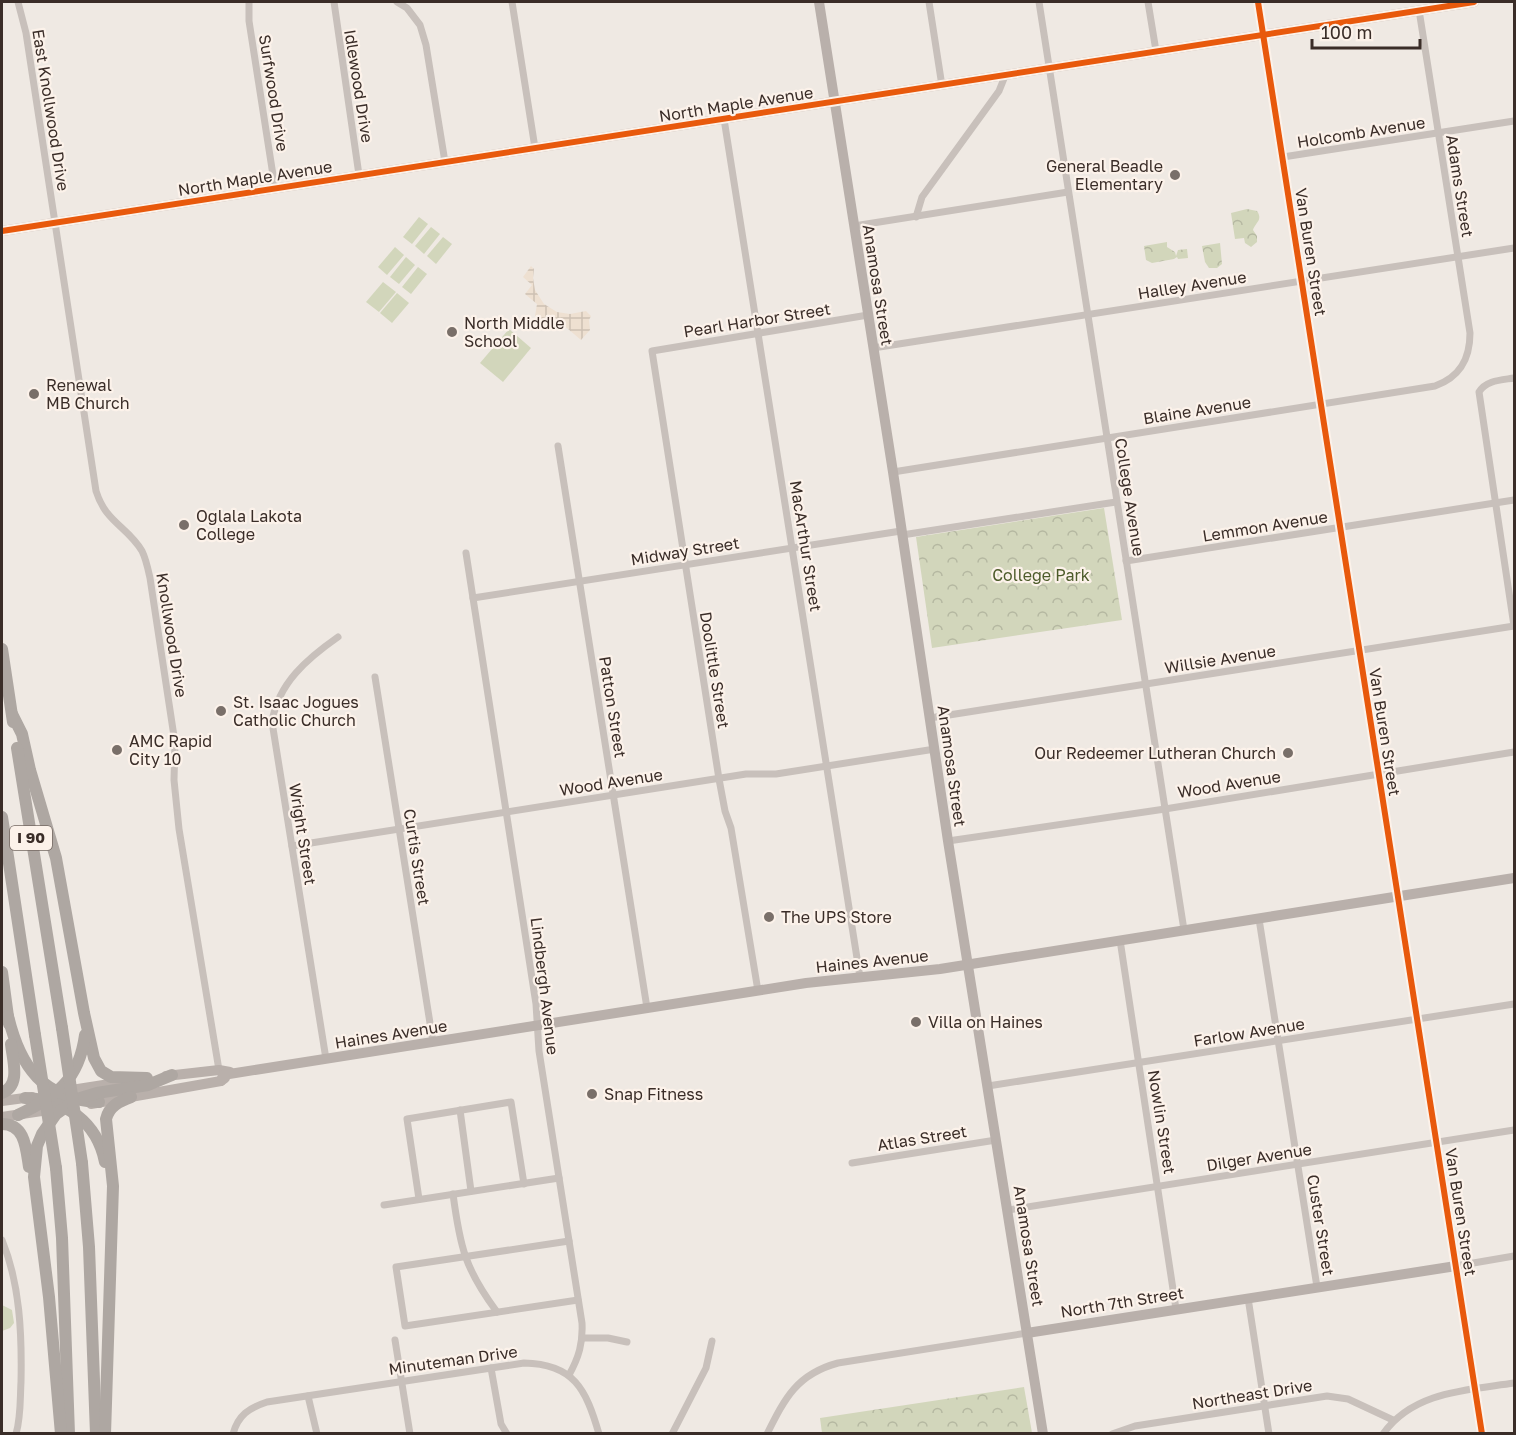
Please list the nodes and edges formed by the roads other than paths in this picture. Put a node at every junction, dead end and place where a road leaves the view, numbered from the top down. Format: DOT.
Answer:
graph roads {
  1 [pos="18,2"];
  2 [pos="249,2"];
  3 [pos="334,2"];
  4 [pos="397,2"];
  5 [pos="512,2"];
  6 [pos="819,2"];
  7 [pos="929,2"];
  8 [pos="1039,2"];
  9 [pos="1148,2"];
  10 [pos="1258,2"];
  11 [pos="1474,2"];
  12 [pos="1419,10"];
  13 [pos="1263,34"];
  14 [pos="1156,51"];
  15 [pos="1050,68"];
  16 [pos="1005,76"];
  17 [pos="942,86"];
  18 [pos="835,102"];
  19 [pos="724,119"];
  20 [pos="1515,121"];
  21 [pos="1438,134"];
  22 [pos="536,148"];
  23 [pos="1283,157"];
  24 [pos="445,162"];
  25 [pos="359,175"];
  26 [pos="275,188"];
  27 [pos="1068,192"];
  28 [pos="916,217"];
  29 [pos="55,222"];
  30 [pos="854,226"];
  31 [pos="2,231"];
  32 [pos="1515,248"];
  33 [pos="1458,256"];
  34 [pos="1301,281"];
  35 [pos="868,315"];
  36 [pos="1087,315"];
  37 [pos="759,333"];
  38 [pos="873,348"];
  39 [pos="652,351"];
  40 [pos="1463,366"];
  41 [pos="1515,378"];
  42 [pos="1321,405"];
  43 [pos="1107,438"];
  44 [pos="558,446"];
  45 [pos="893,472"];
  46 [pos="1515,500"];
  47 [pos="1116,502"];
  48 [pos="1496,503"];
  49 [pos="1339,528"];
  50 [pos="902,533"];
  51 [pos="792,547"];
  52 [pos="466,553"];
  53 [pos="1126,561"];
  54 [pos="686,565"];
  55 [pos="579,582"];
  56 [pos="473,598"];
  57 [pos="1514,626"];
  58 [pos="338,637"];
  59 [pos="2,649"];
  60 [pos="1359,650"];
  61 [pos="375,677"];
  62 [pos="1145,684"];
  63 [pos="12,714"];
  64 [pos="930,718"];
  65 [pos="935,749"];
  66 [pos="1515,752"];
  67 [pos="826,766"];
  68 [pos="1378,774"];
  69 [pos="719,779"];
  70 [pos="613,795"];
  71 [pos="1165,809"];
  72 [pos="506,812"];
  73 [pos="2,817"];
  74 [pos="398,829"];
  75 [pos="948,841"];
  76 [pos="292,846"];
  77 [pos="1515,878"];
  78 [pos="1398,897"];
  79 [pos="1259,919"];
  80 [pos="1184,930"];
  81 [pos="1120,940"];
  82 [pos="968,964"];
  83 [pos="2,972"];
  84 [pos="860,977"];
  85 [pos="758,991"];
  86 [pos="1515,1004"];
  87 [pos="647,1008"];
  88 [pos="84,1013"];
  89 [pos="8,1016"];
  90 [pos="1418,1019"];
  91 [pos="537,1025"];
  92 [pos="1278,1041"];
  93 [pos="433,1042"];
  94 [pos="326,1059"];
  95 [pos="1139,1063"];
  96 [pos="171,1075"];
  97 [pos="220,1075"];
  98 [pos="147,1078"];
  99 [pos="988,1086"];
  100 [pos="2,1094"];
  101 [pos="54,1094"];
  102 [pos="131,1097"];
  103 [pos="26,1098"];
  104 [pos="76,1099"];
  105 [pos="2,1101"];
  106 [pos="99,1102"];
  107 [pos="65,1107"];
  108 [pos="460,1110"];
  109 [pos="18,1115"];
  110 [pos="2,1117"];
  111 [pos="2,1124"];
  112 [pos="1515,1130"];
  113 [pos="996,1140"];
  114 [pos="1437,1142"];
  115 [pos="852,1163"];
  116 [pos="1298,1164"];
  117 [pos="559,1178"];
  118 [pos="524,1184"];
  119 [pos="1158,1186"];
  120 [pos="471,1191"];
  121 [pos="453,1194"];
  122 [pos="419,1199"];
  123 [pos="384,1205"];
  124 [pos="111,1210"];
  125 [pos="1008,1210"];
  126 [pos="39,1219"];
  127 [pos="2,1240"];
  128 [pos="569,1241"];
  129 [pos="1515,1256"];
  130 [pos="464,1257"];
  131 [pos="1456,1266"];
  132 [pos="1317,1287"];
  133 [pos="1248,1298"];
  134 [pos="578,1300"];
  135 [pos="1176,1309"];
  136 [pos="497,1312"];
  137 [pos="1027,1333"];
  138 [pos="582,1338"];
  139 [pos="394,1340"];
  140 [pos="712,1341"];
  141 [pos="627,1342"];
  142 [pos="491,1368"];
  143 [pos="569,1375"];
  144 [pos="401,1381"];
  145 [pos="1515,1383"];
  146 [pos="1475,1389"];
  147 [pos="309,1396"];
  148 [pos="1265,1406"];
  149 [pos="1393,1420"];
  150 [pos="16,1434"];
  151 [pos="62,1434"];
  152 [pos="69,1434"];
  153 [pos="96,1434"];
  154 [pos="105,1434"];
  155 [pos="233,1434"];
  156 [pos="317,1434"];
  157 [pos="410,1434"];
  158 [pos="507,1434"];
  159 [pos="599,1434"];
  160 [pos="672,1434"];
  161 [pos="766,1434"];
  162 [pos="1043,1434"];
  163 [pos="1112,1434"];
  164 [pos="1269,1434"];
  165 [pos="1383,1434"];
  166 [pos="1482,1434"];
  1 -- 29 [label="street, East Knollwood Drive"];
  2 -- 26 [label="street, Surfwood Drive"];
  3 -- 25 [label="street, Idlewood Drive"];
  4 -- 24 [label="street"];
  5 -- 22 [label="street"];
  6 -- 18 [label="main road, Anamosa Street"];
  7 -- 17 [label="street"];
  8 -- 15 [label="street, College Avenue"];
  9 -- 14 [label="street"];
  10 -- 13 [label="street, Van Buren Street"];
  11 -- 12 [label="main road, North Maple Avenue"];
  12 -- 13 [label="main road, North Maple Avenue"];
  12 -- 21 [label="street, Adams Street"];
  13 -- 14 [label="main road, North Maple Avenue"];
  13 -- 23 [label="street, Van Buren Street"];
  14 -- 15 [label="main road, North Maple Avenue"];
  15 -- 16 [label="main road, North Maple Avenue"];
  15 -- 27 [label="street, College Avenue"];
  16 -- 17 [label="main road, North Maple Avenue"];
  16 -- 28 [label="street"];
  17 -- 18 [label="main road, North Maple Avenue"];
  18 -- 19 [label="main road, North Maple Avenue"];
  18 -- 30 [label="main road, Anamosa Street"];
  19 -- 22 [label="main road, North Maple Avenue"];
  19 -- 37 [label="street, MacArthur Street"];
  20 -- 21 [label="street, Holcomb Avenue"];
  21 -- 23 [label="street, Holcomb Avenue"];
  21 -- 33 [label="street, Adams Street"];
  22 -- 24 [label="main road, North Maple Avenue"];
  23 -- 34 [label="street, Van Buren Street"];
  24 -- 25 [label="main road, North Maple Avenue"];
  25 -- 26 [label="main road, North Maple Avenue"];
  26 -- 29 [label="main road, North Maple Avenue"];
  27 -- 28 [label="street"];
  27 -- 36 [label="street, College Avenue"];
  28 -- 30 [label="street"];
  29 -- 31 [label="main road, North Maple Avenue"];
  29 -- 97 [label="street, Knollwood Drive"];
  30 -- 35 [label="main road, Anamosa Street"];
  32 -- 33 [label="street, Halley Avenue"];
  33 -- 34 [label="street, Halley Avenue"];
  33 -- 40 [label="street, Adams Street"];
  34 -- 36 [label="street, Halley Avenue"];
  34 -- 42 [label="street, Van Buren Street"];
  35 -- 37 [label="street, Pearl Harbor Street"];
  35 -- 38 [label="main road, Anamosa Street"];
  36 -- 38 [label="street, Halley Avenue"];
  36 -- 43 [label="street, College Avenue"];
  37 -- 39 [label="street, Pearl Harbor Street"];
  37 -- 51 [label="street, MacArthur Street"];
  38 -- 45 [label="main road, Anamosa Street"];
  39 -- 54 [label="street, Doolittle Street"];
  40 -- 42 [label="street, Blaine Avenue"];
  41 -- 48 [label="street"];
  42 -- 43 [label="street, Blaine Avenue"];
  42 -- 49 [label="street, Van Buren Street"];
  43 -- 45 [label="street, Blaine Avenue"];
  43 -- 47 [label="street, College Avenue"];
  44 -- 55 [label="street, Patton Street"];
  45 -- 50 [label="main road, Anamosa Street"];
  46 -- 48 [label="street, Lemmon Avenue"];
  47 -- 50 [label="street, Midway Street"];
  47 -- 53 [label="street, College Avenue"];
  48 -- 49 [label="street, Lemmon Avenue"];
  48 -- 57 [label="street"];
  49 -- 53 [label="street, Lemmon Avenue"];
  49 -- 60 [label="street, Van Buren Street"];
  50 -- 51 [label="street, Midway Street"];
  50 -- 64 [label="main road, Anamosa Street"];
  51 -- 54 [label="street, Midway Street"];
  51 -- 67 [label="street, MacArthur Street"];
  52 -- 56 [label="street, Lindbergh Avenue"];
  53 -- 62 [label="street, College Avenue"];
  54 -- 55 [label="street, Midway Street"];
  54 -- 69 [label="street, Doolittle Street"];
  55 -- 56 [label="street, Midway Street"];
  55 -- 70 [label="street, Patton Street"];
  56 -- 72 [label="street, Lindbergh Avenue"];
  57 -- 60 [label="street, Willsie Avenue"];
  58 -- 76 [label="street, Wright Street"];
  59 -- 63 [label="highway, I 90"];
  60 -- 62 [label="street, Willsie Avenue"];
  60 -- 68 [label="street, Van Buren Street"];
  61 -- 74 [label="street, Curtis Street"];
  62 -- 64 [label="street, Willsie Avenue"];
  62 -- 71 [label="street, College Avenue"];
  63 -- 88 [label="highway"];
  63 -- 153 [label="highway, I 90, bridge"];
  64 -- 65 [label="main road, Anamosa Street"];
  65 -- 67 [label="street, Wood Avenue"];
  65 -- 75 [label="main road, Anamosa Street"];
  66 -- 68 [label="street, Wood Avenue"];
  67 -- 69 [label="street, Wood Avenue"];
  67 -- 84 [label="street, MacArthur Street"];
  68 -- 71 [label="street, Wood Avenue"];
  68 -- 78 [label="street, Van Buren Street"];
  69 -- 70 [label="street, Wood Avenue"];
  69 -- 85 [label="street, Doolittle Street"];
  70 -- 72 [label="street, Wood Avenue"];
  70 -- 87 [label="street, Patton Street"];
  71 -- 75 [label="street, Wood Avenue"];
  71 -- 80 [label="street, College Avenue"];
  72 -- 74 [label="street, Wood Avenue"];
  72 -- 91 [label="street, Lindbergh Avenue"];
  73 -- 152 [label="highway, I 90, bridge"];
  74 -- 76 [label="street, Wood Avenue"];
  74 -- 93 [label="street, Curtis Street"];
  75 -- 82 [label="main road, Anamosa Street"];
  76 -- 94 [label="street, Wright Street"];
  77 -- 78 [label="main road, Haines Avenue"];
  78 -- 79 [label="main road, Haines Avenue"];
  78 -- 90 [label="street, Van Buren Street"];
  79 -- 80 [label="main road, Haines Avenue"];
  79 -- 92 [label="street, Custer Street"];
  80 -- 81 [label="main road, Haines Avenue"];
  81 -- 82 [label="main road, Haines Avenue"];
  81 -- 95 [label="street, Nowlin Street"];
  82 -- 84 [label="main road, Haines Avenue"];
  82 -- 99 [label="main road, Anamosa Street"];
  83 -- 89 [label="highway"];
  84 -- 85 [label="main road, Haines Avenue"];
  85 -- 87 [label="main road, Haines Avenue"];
  86 -- 90 [label="street, Farlow Avenue"];
  87 -- 91 [label="main road, Haines Avenue"];
  88 -- 98 [label="highway"];
  88 -- 101 [label="highway"];
  89 -- 100 [label="highway"];
  89 -- 101 [label="highway"];
  90 -- 92 [label="street, Farlow Avenue"];
  90 -- 114 [label="street, Van Buren Street"];
  91 -- 93 [label="main road, Haines Avenue"];
  91 -- 117 [label="street, Lindbergh Avenue"];
  92 -- 95 [label="street, Farlow Avenue"];
  92 -- 116 [label="street, Custer Street"];
  93 -- 94 [label="main road, Haines Avenue"];
  94 -- 97 [label="main road, Haines Avenue"];
  95 -- 99 [label="street, Farlow Avenue"];
  95 -- 119 [label="street, Nowlin Street"];
  96 -- 97 [label="main road"];
  96 -- 98 [label="main road"];
  96 -- 104 [label="highway"];
  97 -- 102 [label="main road"];
  98 -- 101 [label="main road"];
  99 -- 113 [label="main road, Anamosa Street"];
  101 -- 103 [label="highway"];
  101 -- 104 [label="highway"];
  101 -- 107 [label="highway"];
  101 -- 109 [label="highway"];
  102 -- 106 [label="main road"];
  102 -- 124 [label="highway"];
  103 -- 105 [label="main road"];
  104 -- 106 [label="highway"];
  104 -- 107 [label="highway"];
  106 -- 107 [label="main road"];
  107 -- 109 [label="main road"];
  107 -- 124 [label="highway"];
  107 -- 126 [label="highway"];
  108 -- 118 [label="street"];
  108 -- 120 [label="street"];
  108 -- 122 [label="street"];
  109 -- 110 [label="main road"];
  111 -- 126 [label="highway"];
  112 -- 114 [label="street, Dilger Avenue"];
  113 -- 115 [label="street, Atlas Street"];
  113 -- 125 [label="main road, Anamosa Street"];
  114 -- 116 [label="street, Dilger Avenue"];
  114 -- 131 [label="street, Van Buren Street"];
  116 -- 119 [label="street, Dilger Avenue"];
  116 -- 132 [label="street, Custer Street"];
  117 -- 118 [label="street"];
  117 -- 128 [label="street, Lindbergh Avenue"];
  118 -- 120 [label="street"];
  119 -- 125 [label="street, Dilger Avenue"];
  119 -- 135 [label="street, Nowlin Street"];
  120 -- 121 [label="street"];
  121 -- 122 [label="street"];
  121 -- 130 [label="street"];
  122 -- 123 [label="street"];
  124 -- 154 [label="highway"];
  125 -- 137 [label="main road, Anamosa Street"];
  126 -- 151 [label="highway"];
  127 -- 150 [label="street"];
  128 -- 130 [label="street"];
  128 -- 134 [label="street, Lindbergh Avenue"];
  129 -- 131 [label="street, North 7th Street"];
  130 -- 136 [label="street"];
  130 -- 136 [label="street"];
  131 -- 132 [label="main road, North 7th Street"];
  131 -- 146 [label="street, Van Buren Street"];
  132 -- 133 [label="main road, North 7th Street"];
  133 -- 135 [label="main road, North 7th Street"];
  133 -- 148 [label="street"];
  134 -- 136 [label="street"];
  134 -- 138 [label="street, Lindbergh Avenue"];
  135 -- 137 [label="main road, North 7th Street"];
  137 -- 161 [label="street, North 7th Street"];
  137 -- 162 [label="main road, Anamosa Street"];
  138 -- 141 [label="street"];
  138 -- 143 [label="street, Lindbergh Avenue"];
  139 -- 144 [label="street"];
  140 -- 160 [label="street"];
  142 -- 143 [label="street, Minuteman Drive"];
  142 -- 144 [label="street, Minuteman Drive"];
  142 -- 158 [label="street"];
  143 -- 159 [label="street, Minuteman Drive"];
  144 -- 147 [label="street, Minuteman Drive"];
  144 -- 157 [label="street"];
  145 -- 146 [label="street"];
  146 -- 149 [label="street"];
  146 -- 166 [label="street, Van Buren Street"];
  147 -- 155 [label="street, Minuteman Drive"];
  147 -- 156 [label="street"];
  148 -- 149 [label="street, Northeast Drive"];
  148 -- 163 [label="street, Northeast Drive"];
  148 -- 164 [label="street"];
  149 -- 165 [label="street"];
}
